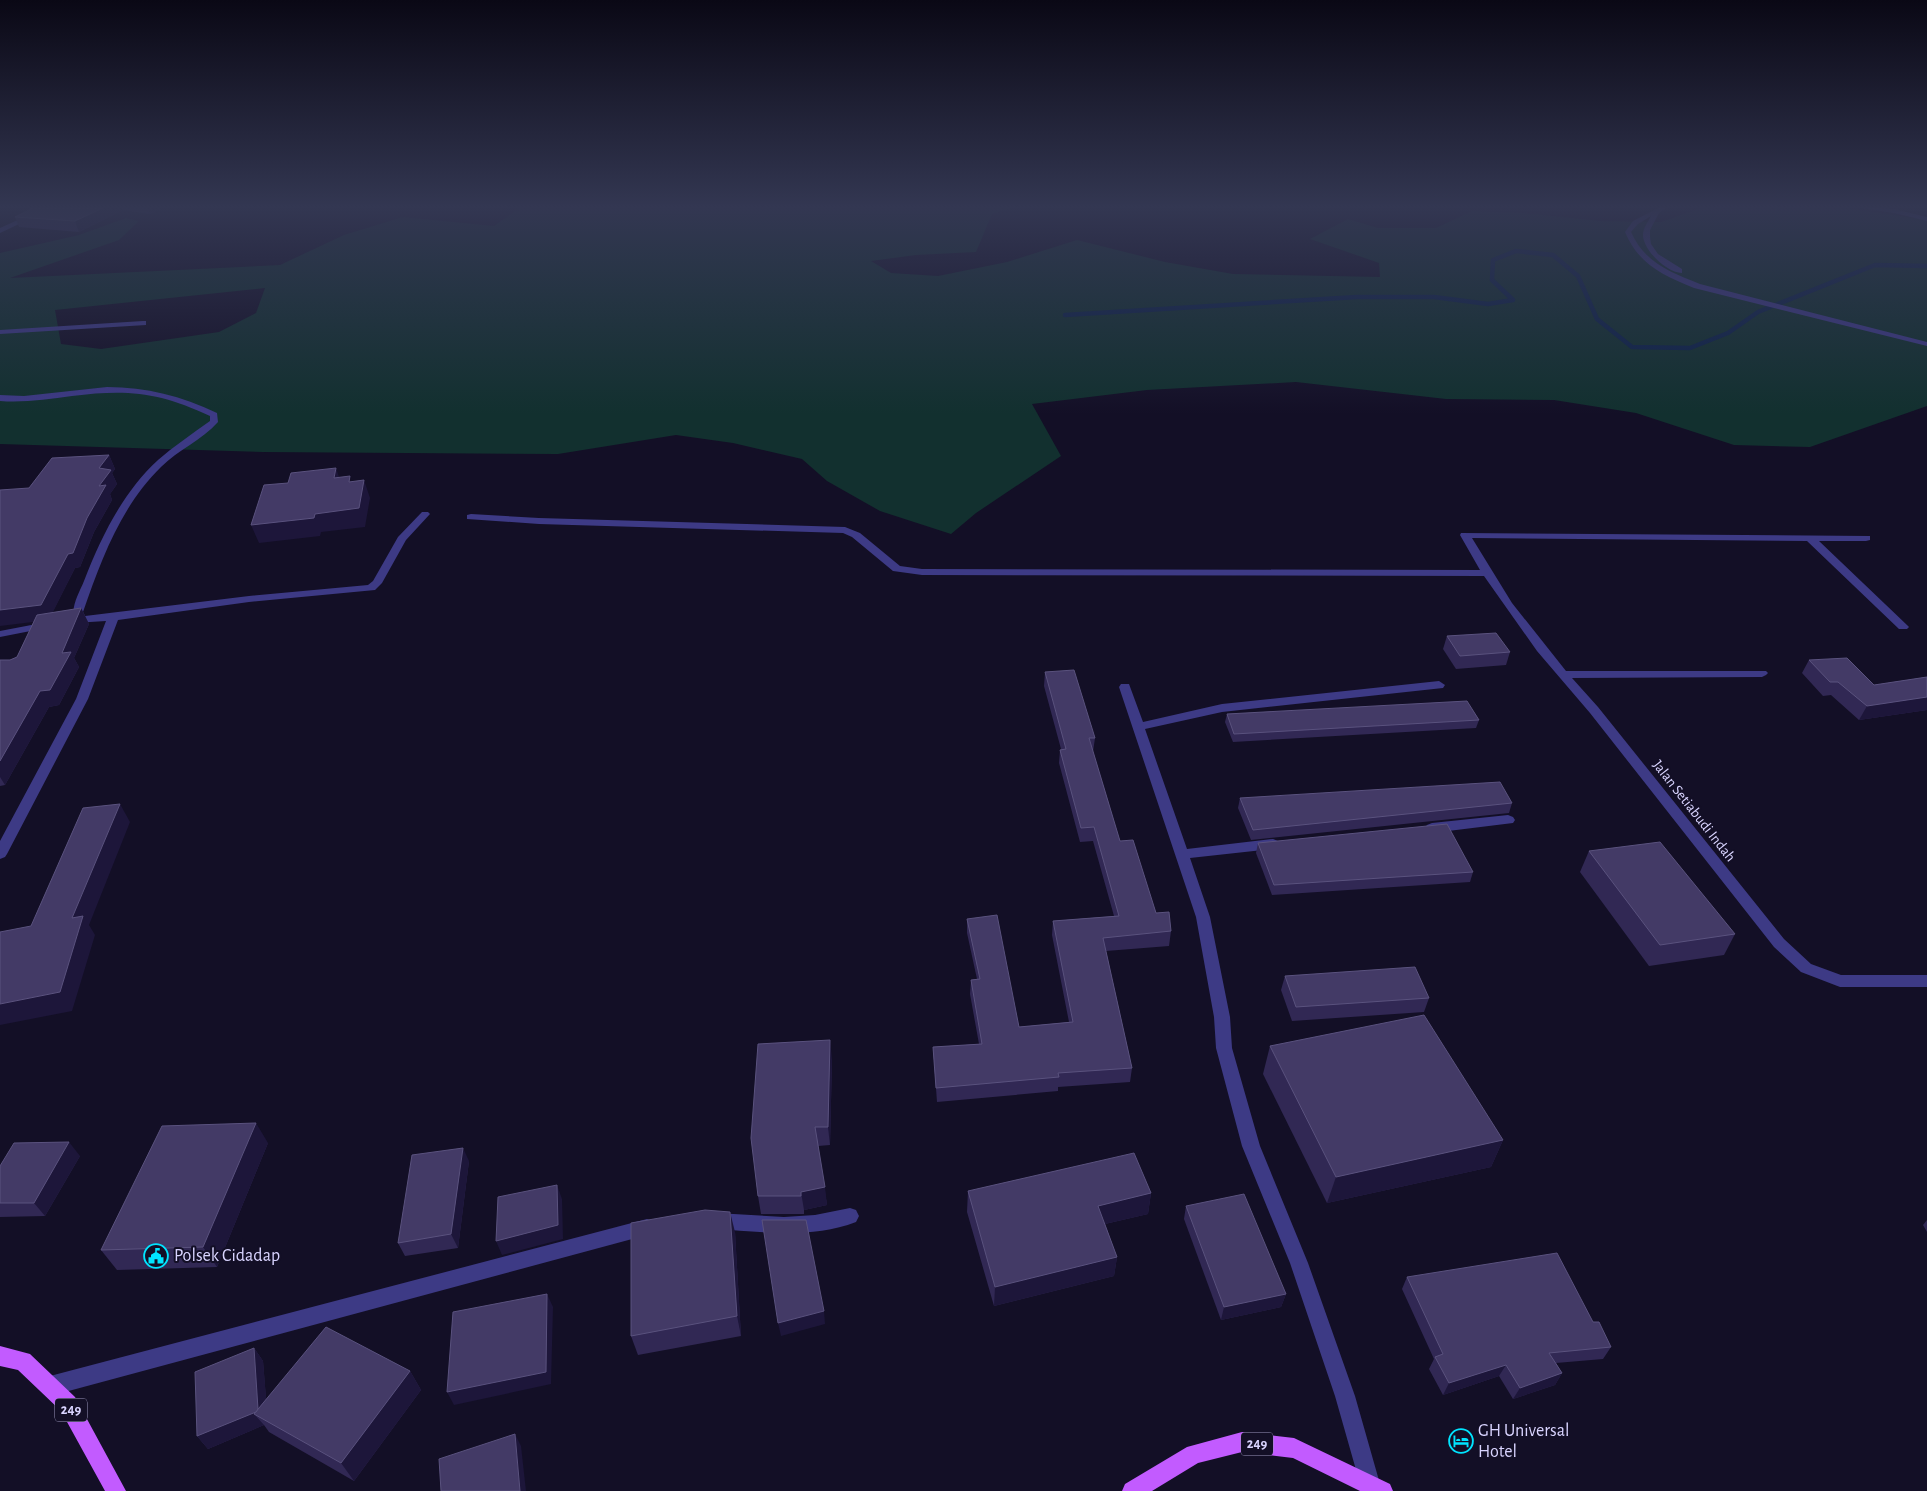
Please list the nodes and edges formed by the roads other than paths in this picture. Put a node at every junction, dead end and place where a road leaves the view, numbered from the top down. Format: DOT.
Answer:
graph roads {
  1 [pos="1672,276"];
  2 [pos="1687,276"];
  3 [pos="1715,289"];
  4 [pos="143,323"];
  5 [pos="0,332"];
  6 [pos="1893,332"];
  7 [pos="1927,337"];
  8 [pos="1927,344"];
  9 [pos="0,398"];
  10 [pos="425,514"];
  11 [pos="471,517"];
  12 [pos="1810,538"];
  13 [pos="1866,538"];
  14 [pos="1485,573"];
  15 [pos="113,617"];
  16 [pos="80,619"];
  17 [pos="1903,627"];
  18 [pos="0,634"];
  19 [pos="1762,673"];
  20 [pos="1562,675"];
  21 [pos="1440,685"];
  22 [pos="1126,687"];
  23 [pos="1140,726"];
  24 [pos="1508,820"];
  25 [pos="1418,829"];
  26 [pos="1290,842"];
  27 [pos="0,854"];
  28 [pos="1181,854"];
  29 [pos="1927,981"];
  30 [pos="850,1216"];
  31 [pos="694,1220"];
  32 [pos="664,1223"];
  33 [pos="0,1356"];
  34 [pos="50,1386"];
  35 [pos="1376,1488"];
  36 [pos="116,1491"];
  37 [pos="1132,1491"];
  1 -- 3 [label="street"];
  2 -- 3 [label="street"];
  3 -- 6 [label="street"];
  4 -- 5 [label="street"];
  6 -- 7 [label="street"];
  6 -- 8 [label="street"];
  9 -- 16 [label="street"];
  10 -- 15 [label="street"];
  11 -- 14 [label="street"];
  12 -- 13 [label="street"];
  12 -- 14 [label="street, Jalan Setiabudi Indah"];
  12 -- 17 [label="street"];
  14 -- 20 [label="street, Jalan Setiabudi Indah"];
  15 -- 16 [label="street"];
  15 -- 27 [label="street"];
  16 -- 18 [label="street"];
  19 -- 20 [label="street"];
  20 -- 29 [label="street, Jalan Setiabudi Indah"];
  21 -- 23 [label="street"];
  22 -- 23 [label="street"];
  23 -- 28 [label="street"];
  24 -- 25 [label="street"];
  26 -- 28 [label="street"];
  28 -- 35 [label="street"];
  30 -- 31 [label="street"];
  32 -- 34 [label="street"];
  33 -- 34 [label="main road, 249"];
  34 -- 36 [label="main road, 249"];
  35 -- 37 [label="main road, 249"];
}
